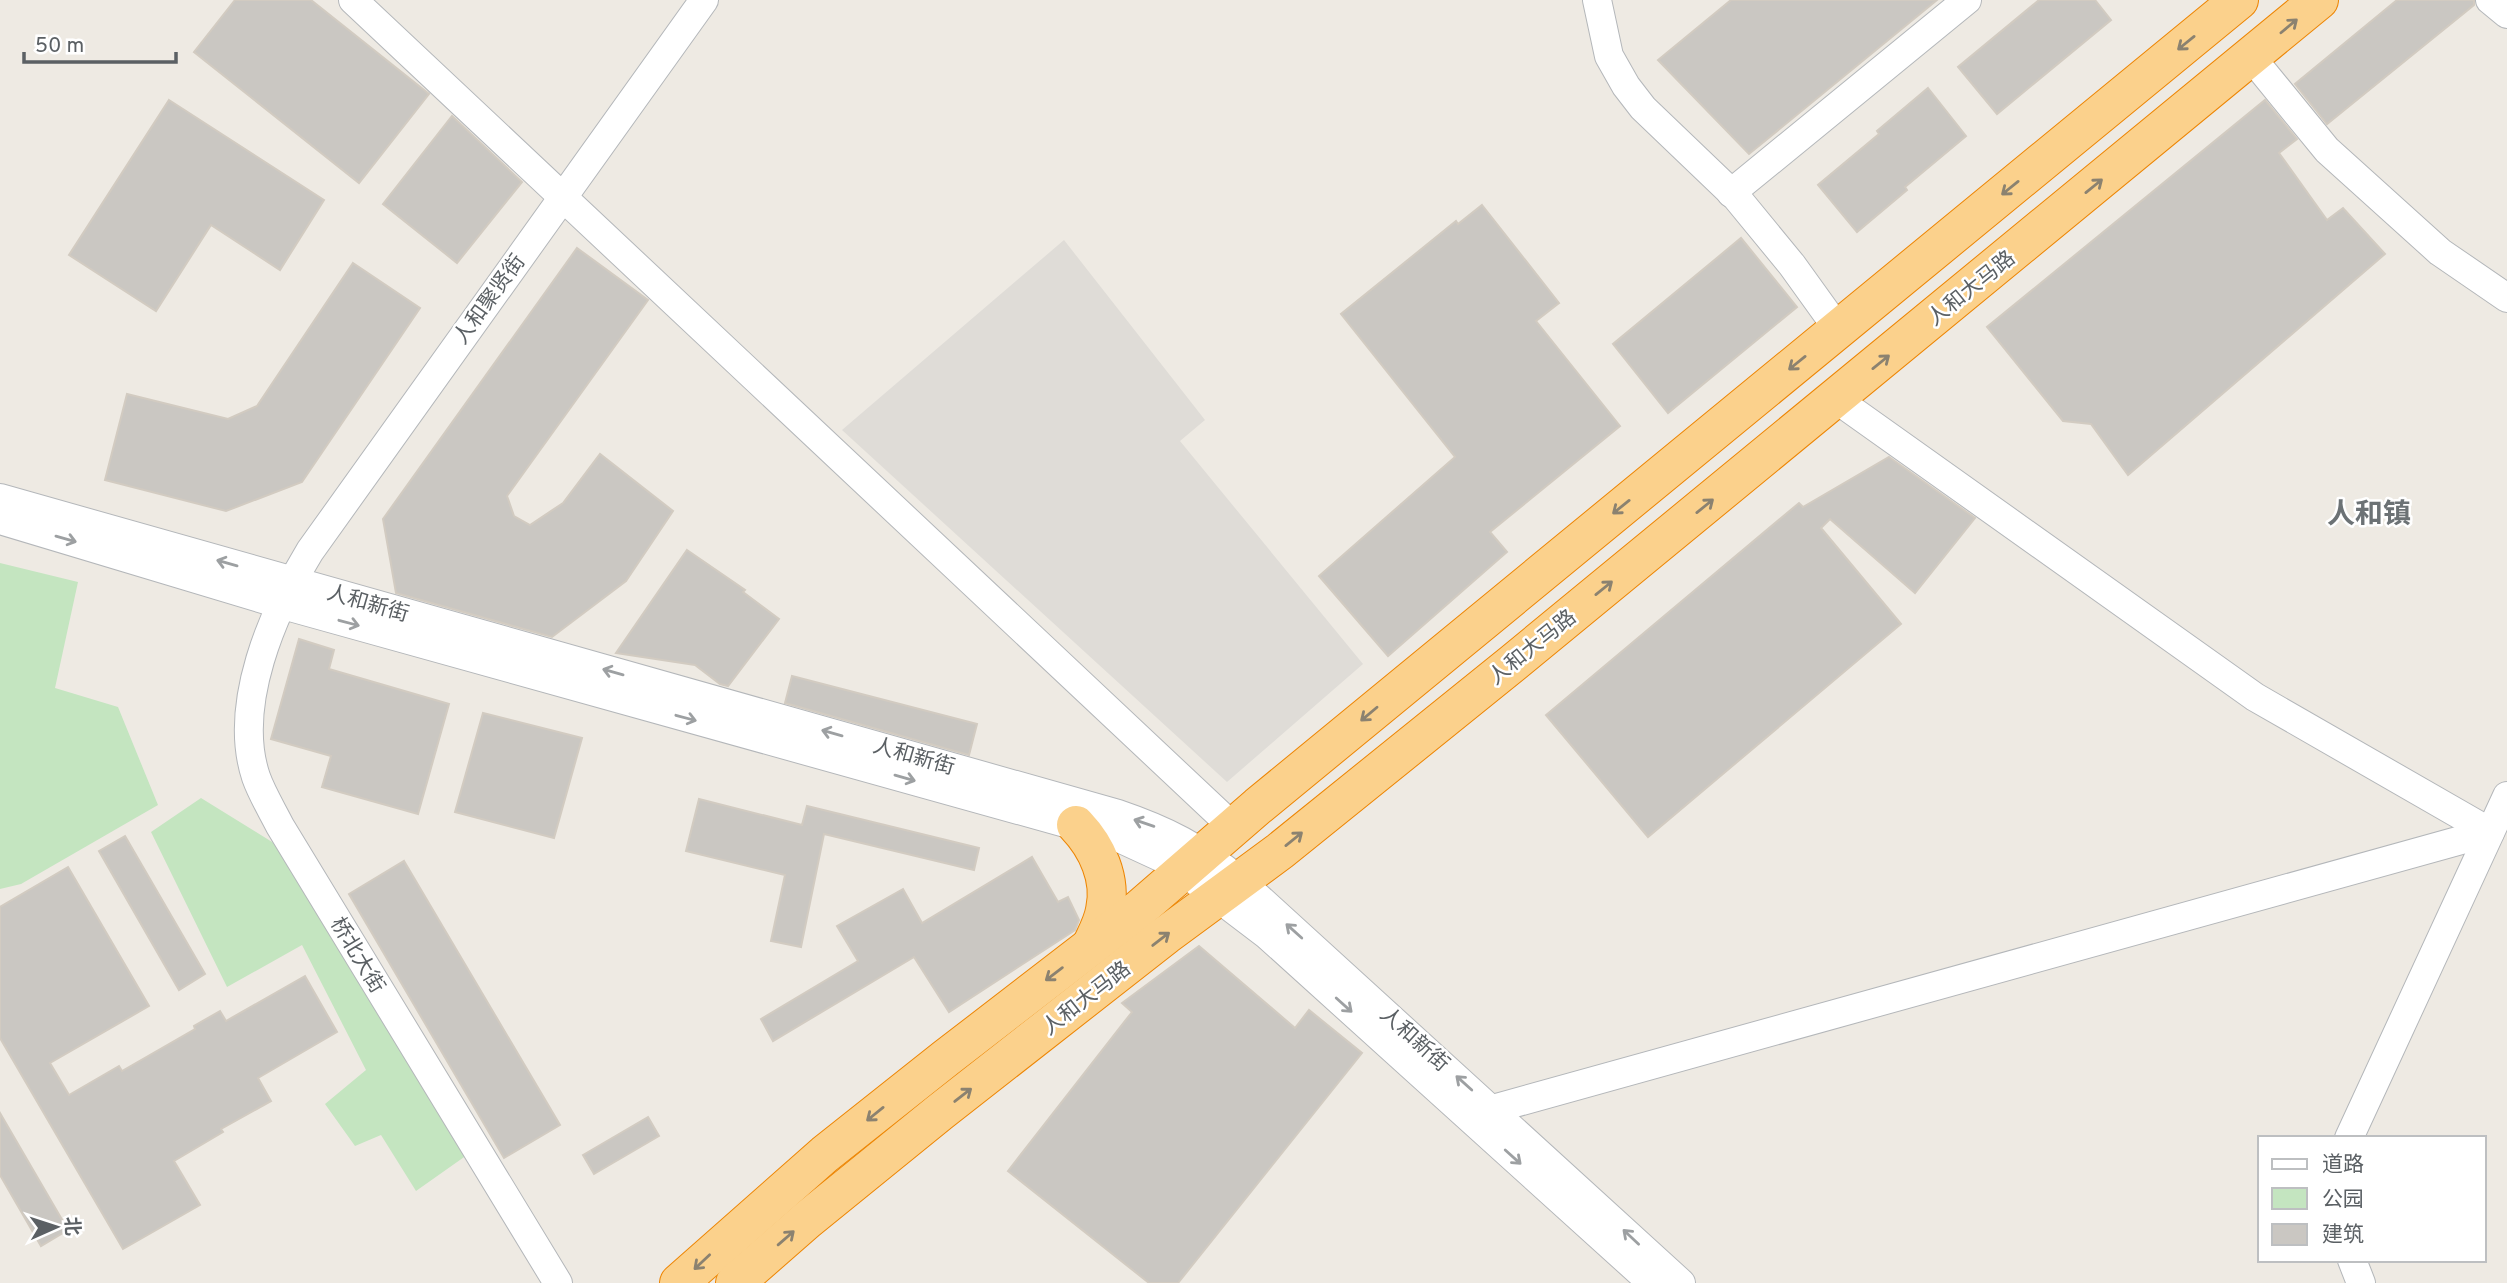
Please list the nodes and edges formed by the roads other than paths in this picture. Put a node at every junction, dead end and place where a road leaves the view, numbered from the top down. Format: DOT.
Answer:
graph roads {
  1 [pos="353,0"];
  2 [pos="704,0"];
  3 [pos="1967,0"];
  4 [pos="2239,0"];
  5 [pos="2319,0"];
  6 [pos="2490,0"];
  7 [pos="1603,2"];
  8 [pos="2507,14"];
  9 [pos="2251,57"];
  10 [pos="1731,192"];
  11 [pos="563,197"];
  12 [pos="2506,295"];
  13 [pos="1838,329"];
  14 [pos="1836,399"];
  15 [pos="0,498"];
  16 [pos="0,520"];
  17 [pos="288,593"];
  18 [pos="1422,671"];
  19 [pos="1455,709"];
  20 [pos="2507,796"];
  21 [pos="1076,825"];
  22 [pos="1233,827"];
  23 [pos="2490,832"];
  24 [pos="1195,863"];
  25 [pos="1228,889"];
  26 [pos="1091,946"];
  27 [pos="1493,1109"];
  28 [pos="2350,1136"];
  29 [pos="2352,1262"];
  30 [pos="558,1283"];
  31 [pos="679,1283"];
  32 [pos="735,1283"];
  33 [pos="1652,1283"];
  34 [pos="1681,1283"];
  35 [pos="2361,1283"];
  1 -- 11 [label="street"];
  2 -- 11 [label="street, 人和聚贤街"];
  3 -- 10 [label="street"];
  4 -- 13 [label="highway, 人和大马路, one-way"];
  9 -- 5 [label="highway, 人和大马路, one-way"];
  6 -- 8 [label="street"];
  7 -- 10 [label="street"];
  9 -- 12 [label="street"];
  14 -- 9 [label="highway, 人和大马路, one-way"];
  10 -- 13 [label="street"];
  11 -- 17 [label="street, 人和聚贤街"];
  11 -- 22 [label="street"];
  13 -- 18 [label="highway, 人和大马路, one-way"];
  19 -- 14 [label="highway, 人和大马路, one-way"];
  14 -- 23 [label="street"];
  17 -- 15 [label="street, 人和新街, one-way"];
  16 -- 17 [label="street, 人和新街, one-way"];
  17 -- 21 [label="street, 人和新街, one-way"];
  24 -- 17 [label="street, 人和新街, one-way"];
  17 -- 30 [label="street, 桥北大街"];
  18 -- 19 [label="highway"];
  18 -- 22 [label="highway, 人和大马路, one-way"];
  25 -- 19 [label="highway, 人和大马路, one-way"];
  20 -- 23 [label="street"];
  21 -- 24 [label="street, 人和新街"];
  21 -- 26 [label="highway"];
  22 -- 24 [label="highway, 人和大马路"];
  23 -- 27 [label="street"];
  23 -- 28 [label="street"];
  24 -- 25 [label="street, 人和新街"];
  24 -- 26 [label="highway, 人和大马路"];
  27 -- 25 [label="street, 人和新街, one-way"];
  32 -- 25 [label="highway, 人和大马路, one-way"];
  25 -- 33 [label="street, 人和新街, one-way"];
  26 -- 31 [label="highway, 人和大马路, one-way"];
  34 -- 27 [label="street, 人和新街, one-way"];
  29 -- 35 [label="street"];
}
